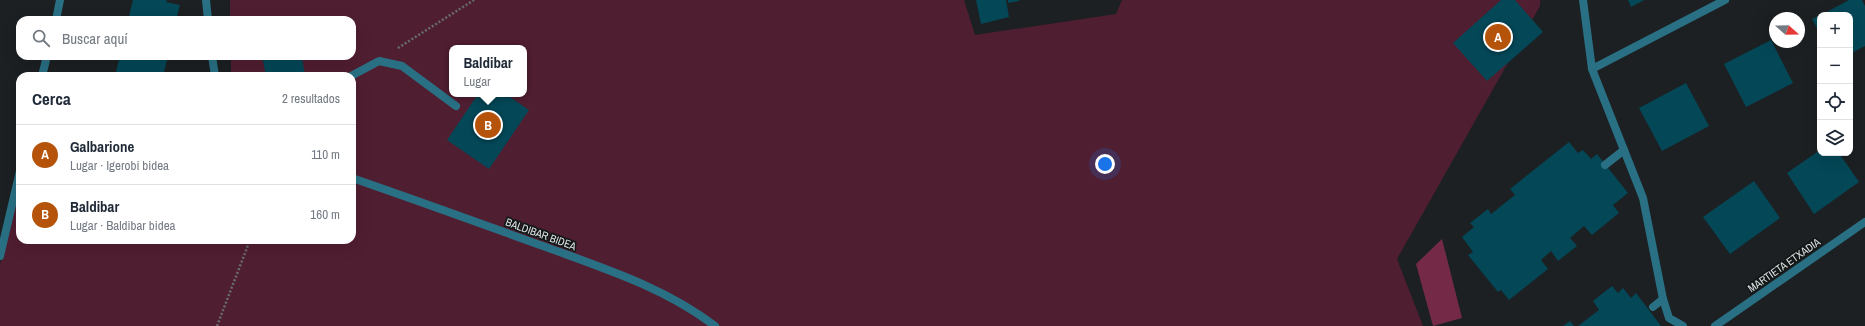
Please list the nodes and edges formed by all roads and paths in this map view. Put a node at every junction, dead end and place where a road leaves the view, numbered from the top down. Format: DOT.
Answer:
graph roads {
  1 [pos="60,0"];
  2 [pos="206,0"];
  3 [pos="474,0"];
  4 [pos="1583,0"];
  5 [pos="1725,0"];
  6 [pos="57,16"];
  7 [pos="208,16"];
  8 [pos="46,60"];
  9 [pos="213,60"];
  10 [pos="379,61"];
  11 [pos="1592,69"];
  12 [pos="43,72"];
  13 [pos="214,72"];
  14 [pos="356,73"];
  15 [pos="456,106"];
  16 [pos="1624,150"];
  17 [pos="1605,165"];
  18 [pos="356,179"];
  19 [pos="16,188"];
  20 [pos="1865,222"];
  21 [pos="248,244"];
  22 [pos="0,256"];
  23 [pos="1663,299"];
  24 [pos="1653,307"];
  25 [pos="217,326"];
  26 [pos="715,326"];
  27 [pos="1683,326"];
  28 [pos="1715,326"];
  1 -- 6 [label="street"];
  2 -- 7 [label="street"];
  3 -- 10 [label="path"];
  4 -- 11 [label="street"];
  5 -- 11 [label="street"];
  8 -- 12 [label="street"];
  9 -- 13 [label="street"];
  10 -- 14 [label="street"];
  10 -- 15 [label="street"];
  11 -- 16 [label="street"];
  16 -- 17 [label="street"];
  16 -- 23 [label="street"];
  18 -- 26 [label="street, BALDIBAR BIDEA"];
  19 -- 22 [label="street"];
  20 -- 28 [label="street, MARTIETA ETXADIA"];
  21 -- 25 [label="path"];
  23 -- 24 [label="street"];
  23 -- 27 [label="street"];
}
